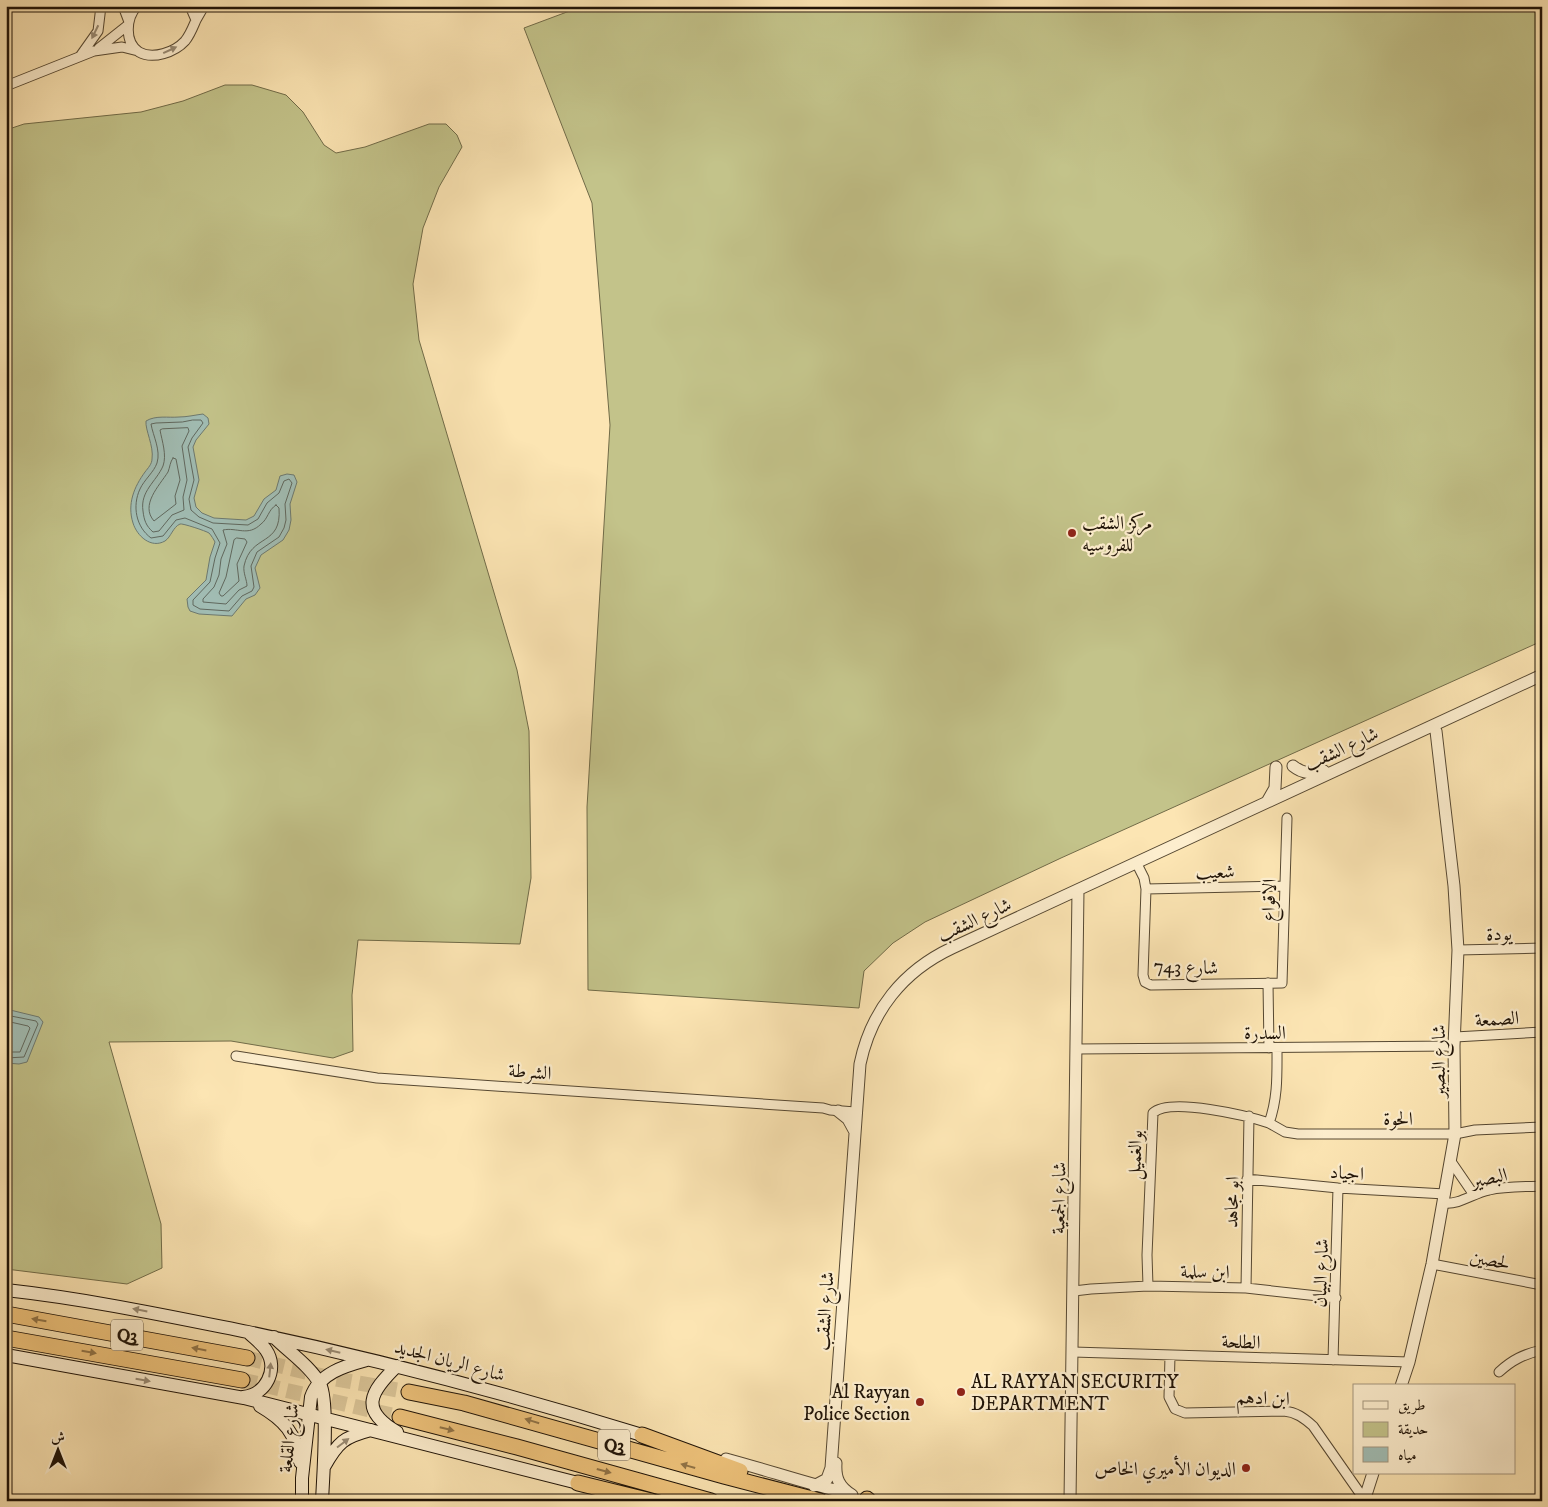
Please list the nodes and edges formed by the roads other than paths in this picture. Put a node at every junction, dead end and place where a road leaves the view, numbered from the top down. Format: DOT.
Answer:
graph roads {
  1 [pos="101,6"];
  2 [pos="123,6"];
  3 [pos="137,6"];
  4 [pos="190,6"];
  5 [pos="204,6"];
  6 [pos="196,20"];
  7 [pos="128,23"];
  8 [pos="94,51"];
  9 [pos="138,52"];
  10 [pos="81,55"];
  11 [pos="6,86"];
  12 [pos="1542,675"];
  13 [pos="1542,683"];
  14 [pos="1436,732"];
  15 [pos="1375,752"];
  16 [pos="1293,766"];
  17 [pos="1276,767"];
  18 [pos="1267,802"];
  19 [pos="1287,818"];
  20 [pos="1139,868"];
  21 [pos="1285,886"];
  22 [pos="1146,889"];
  23 [pos="1078,893"];
  24 [pos="1034,913"];
  25 [pos="1542,948"];
  26 [pos="1458,950"];
  27 [pos="1268,983"];
  28 [pos="1282,983"];
  29 [pos="1542,1032"];
  30 [pos="1455,1041"];
  31 [pos="1273,1048"];
  32 [pos="1076,1049"];
  33 [pos="236,1056"];
  34 [pos="857,1091"];
  35 [pos="838,1108"];
  36 [pos="856,1109"];
  37 [pos="1249,1116"];
  38 [pos="1270,1123"];
  39 [pos="1542,1127"];
  40 [pos="854,1130"];
  41 [pos="1455,1134"];
  42 [pos="1450,1160"];
  43 [pos="1247,1179"];
  44 [pos="1542,1186"];
  45 [pos="1338,1188"];
  46 [pos="1474,1195"];
  47 [pos="1444,1199"];
  48 [pos="852,1201"];
  49 [pos="1432,1264"];
  50 [pos="1542,1285"];
  51 [pos="1148,1286"];
  52 [pos="1246,1288"];
  53 [pos="6,1290"];
  54 [pos="1074,1291"];
  55 [pos="1336,1298"];
  56 [pos="6,1314"];
  57 [pos="248,1332"];
  58 [pos="274,1337"];
  59 [pos="6,1338"];
  60 [pos="1542,1350"];
  61 [pos="1073,1352"];
  62 [pos="1170,1355"];
  63 [pos="6,1356"];
  64 [pos="247,1358"];
  65 [pos="370,1359"];
  66 [pos="1333,1360"];
  67 [pos="1409,1362"];
  68 [pos="840,1365"];
  69 [pos="397,1366"];
  70 [pos="1499,1372"];
  71 [pos="242,1380"];
  72 [pos="319,1382"];
  73 [pos="1402,1384"];
  74 [pos="409,1392"];
  75 [pos="241,1397"];
  76 [pos="310,1414"];
  77 [pos="324,1418"];
  78 [pos="400,1418"];
  79 [pos="373,1430"];
  80 [pos="642,1435"];
  81 [pos="412,1440"];
  82 [pos="323,1469"];
  83 [pos="1373,1474"];
  84 [pos="302,1478"];
  85 [pos="578,1482"];
  86 [pos="814,1486"];
  87 [pos="852,1495"];
  88 [pos="871,1500"];
  89 [pos="1364,1500"];
  90 [pos="302,1501"];
  91 [pos="322,1501"];
  92 [pos="624,1501"];
  93 [pos="652,1501"];
  94 [pos="711,1501"];
  95 [pos="820,1501"];
  96 [pos="827,1501"];
  97 [pos="1070,1501"];
  1 -- 10 [label="street, one-way"];
  2 -- 7 [label="street"];
  3 -- 7 [label="street"];
  4 -- 6 [label="street"];
  5 -- 6 [label="street"];
  9 -- 6 [label="street, one-way"];
  7 -- 8 [label="street"];
  7 -- 9 [label="street"];
  8 -- 9 [label="street"];
  8 -- 10 [label="street"];
  10 -- 11 [label="street"];
  12 -- 15 [label="street, شارع الشقب"];
  13 -- 14 [label="street, شارع الشقب"];
  14 -- 20 [label="street, شارع الشقب"];
  14 -- 26 [label="street, شارع البصير"];
  15 -- 16 [label="street"];
  15 -- 18 [label="street, شارع الشقب"];
  17 -- 18 [label="street"];
  18 -- 23 [label="street, شارع الشقب"];
  19 -- 21 [label="street, الاقواع"];
  20 -- 22 [label="street, شارع 743"];
  20 -- 23 [label="street, شارع الشقب"];
  21 -- 22 [label="street, شعيب"];
  21 -- 28 [label="street, الاقواع"];
  22 -- 27 [label="street, شارع 743"];
  23 -- 24 [label="street, شارع الشقب"];
  23 -- 32 [label="street, شارع الجمعية"];
  24 -- 34 [label="street, شارع الشقب"];
  24 -- 48 [label="street, شارع الشقب"];
  25 -- 26 [label="street, يودة"];
  26 -- 30 [label="street, شارع البصير"];
  27 -- 28 [label="street, شارع 743"];
  27 -- 31 [label="street"];
  29 -- 30 [label="street, الصمعة"];
  30 -- 31 [label="street, السدرة"];
  30 -- 41 [label="street, شارع البصير"];
  31 -- 32 [label="street, السدرة"];
  31 -- 38 [label="street"];
  32 -- 54 [label="street, شارع الجمعية"];
  33 -- 35 [label="street, الشرطة"];
  34 -- 35 [label="street"];
  34 -- 36 [label="street, شارع الشقب"];
  35 -- 36 [label="street, الشرطة"];
  35 -- 40 [label="street"];
  36 -- 40 [label="street, شارع الشقب"];
  37 -- 38 [label="street, بوالغميل"];
  37 -- 43 [label="street, ابو مجاهد"];
  37 -- 51 [label="street, بوالغميل"];
  38 -- 41 [label="street, الحوة"];
  39 -- 41 [label="street, الحوة"];
  40 -- 48 [label="street, شارع الشقب"];
  41 -- 42 [label="street, شارع البصير"];
  42 -- 46 [label="street"];
  42 -- 47 [label="street, شارع البصير"];
  43 -- 45 [label="street, اجياد"];
  43 -- 52 [label="street, ابو مجاهد"];
  44 -- 46 [label="street, البصير"];
  45 -- 47 [label="street, اجياد"];
  45 -- 55 [label="street, شارع البيان"];
  46 -- 47 [label="street, البصير"];
  47 -- 49 [label="street, شارع البصير"];
  48 -- 68 [label="street, شارع الشقب"];
  49 -- 50 [label="street, لحصين"];
  49 -- 67 [label="street, شارع البصير"];
  51 -- 52 [label="street, ابن سلمة"];
  51 -- 54 [label="street, ابن سلمة"];
  52 -- 55 [label="street, ابن سلمة"];
  57 -- 53 [label="main road, شارع الريان الجديد, one-way"];
  54 -- 61 [label="street, شارع الجمعية"];
  55 -- 66 [label="street, شارع البيان"];
  64 -- 56 [label="highway, Q3, one-way"];
  57 -- 58 [label="main road, شارع الريان الجديد"];
  75 -- 57 [label="main road, one-way"];
  65 -- 58 [label="main road, شارع الريان الجديد, one-way"];
  58 -- 72 [label="main road, شارع القلعة"];
  59 -- 71 [label="highway, Q3, one-way"];
  60 -- 70 [label="street"];
  61 -- 62 [label="street, الطلحة"];
  61 -- 97 [label="street, شارع الجمعية"];
  62 -- 66 [label="street, الطلحة"];
  62 -- 89 [label="street, ابن ادهم"];
  63 -- 75 [label="main road, one-way"];
  65 -- 69 [label="main road, شارع الريان الجديد"];
  65 -- 72 [label="main road, شارع القلعة"];
  66 -- 67 [label="street, الطلحة"];
  67 -- 73 [label="street, شارع البصير"];
  68 -- 86 [label="street, شارع الشقب"];
  68 -- 87 [label="street, شارع الشقب"];
  69 -- 80 [label="main road, شارع الريان الجديد"];
  69 -- 81 [label="main road"];
  72 -- 76 [label="main road, شارع القلعة"];
  72 -- 77 [label="main road, شارع القلعة"];
  95 -- 74 [label="highway, شارع الريان الجديد / Q3, one-way"];
  75 -- 76 [label="main road"];
  75 -- 84 [label="main road"];
  76 -- 77 [label="main road"];
  76 -- 84 [label="main road, شارع القلعة"];
  77 -- 79 [label="main road"];
  77 -- 82 [label="main road, شارع القلعة"];
  78 -- 94 [label="highway, Q3, one-way"];
  79 -- 81 [label="main road"];
  82 -- 79 [label="main road, one-way"];
  80 -- 86 [label="street, شارع الريان الجديد"];
  80 -- 96 [label="highway"];
  81 -- 85 [label="main road"];
  82 -- 91 [label="main road, شارع القلعة"];
  83 -- 89 [label="street"];
  84 -- 90 [label="main road, شارع القلعة"];
  85 -- 92 [label="street"];
  85 -- 93 [label="highway"];
  86 -- 87 [label="street, شارع الريان الجديد"];
  87 -- 88 [label="street, شارع الريان الجديد"];
}
